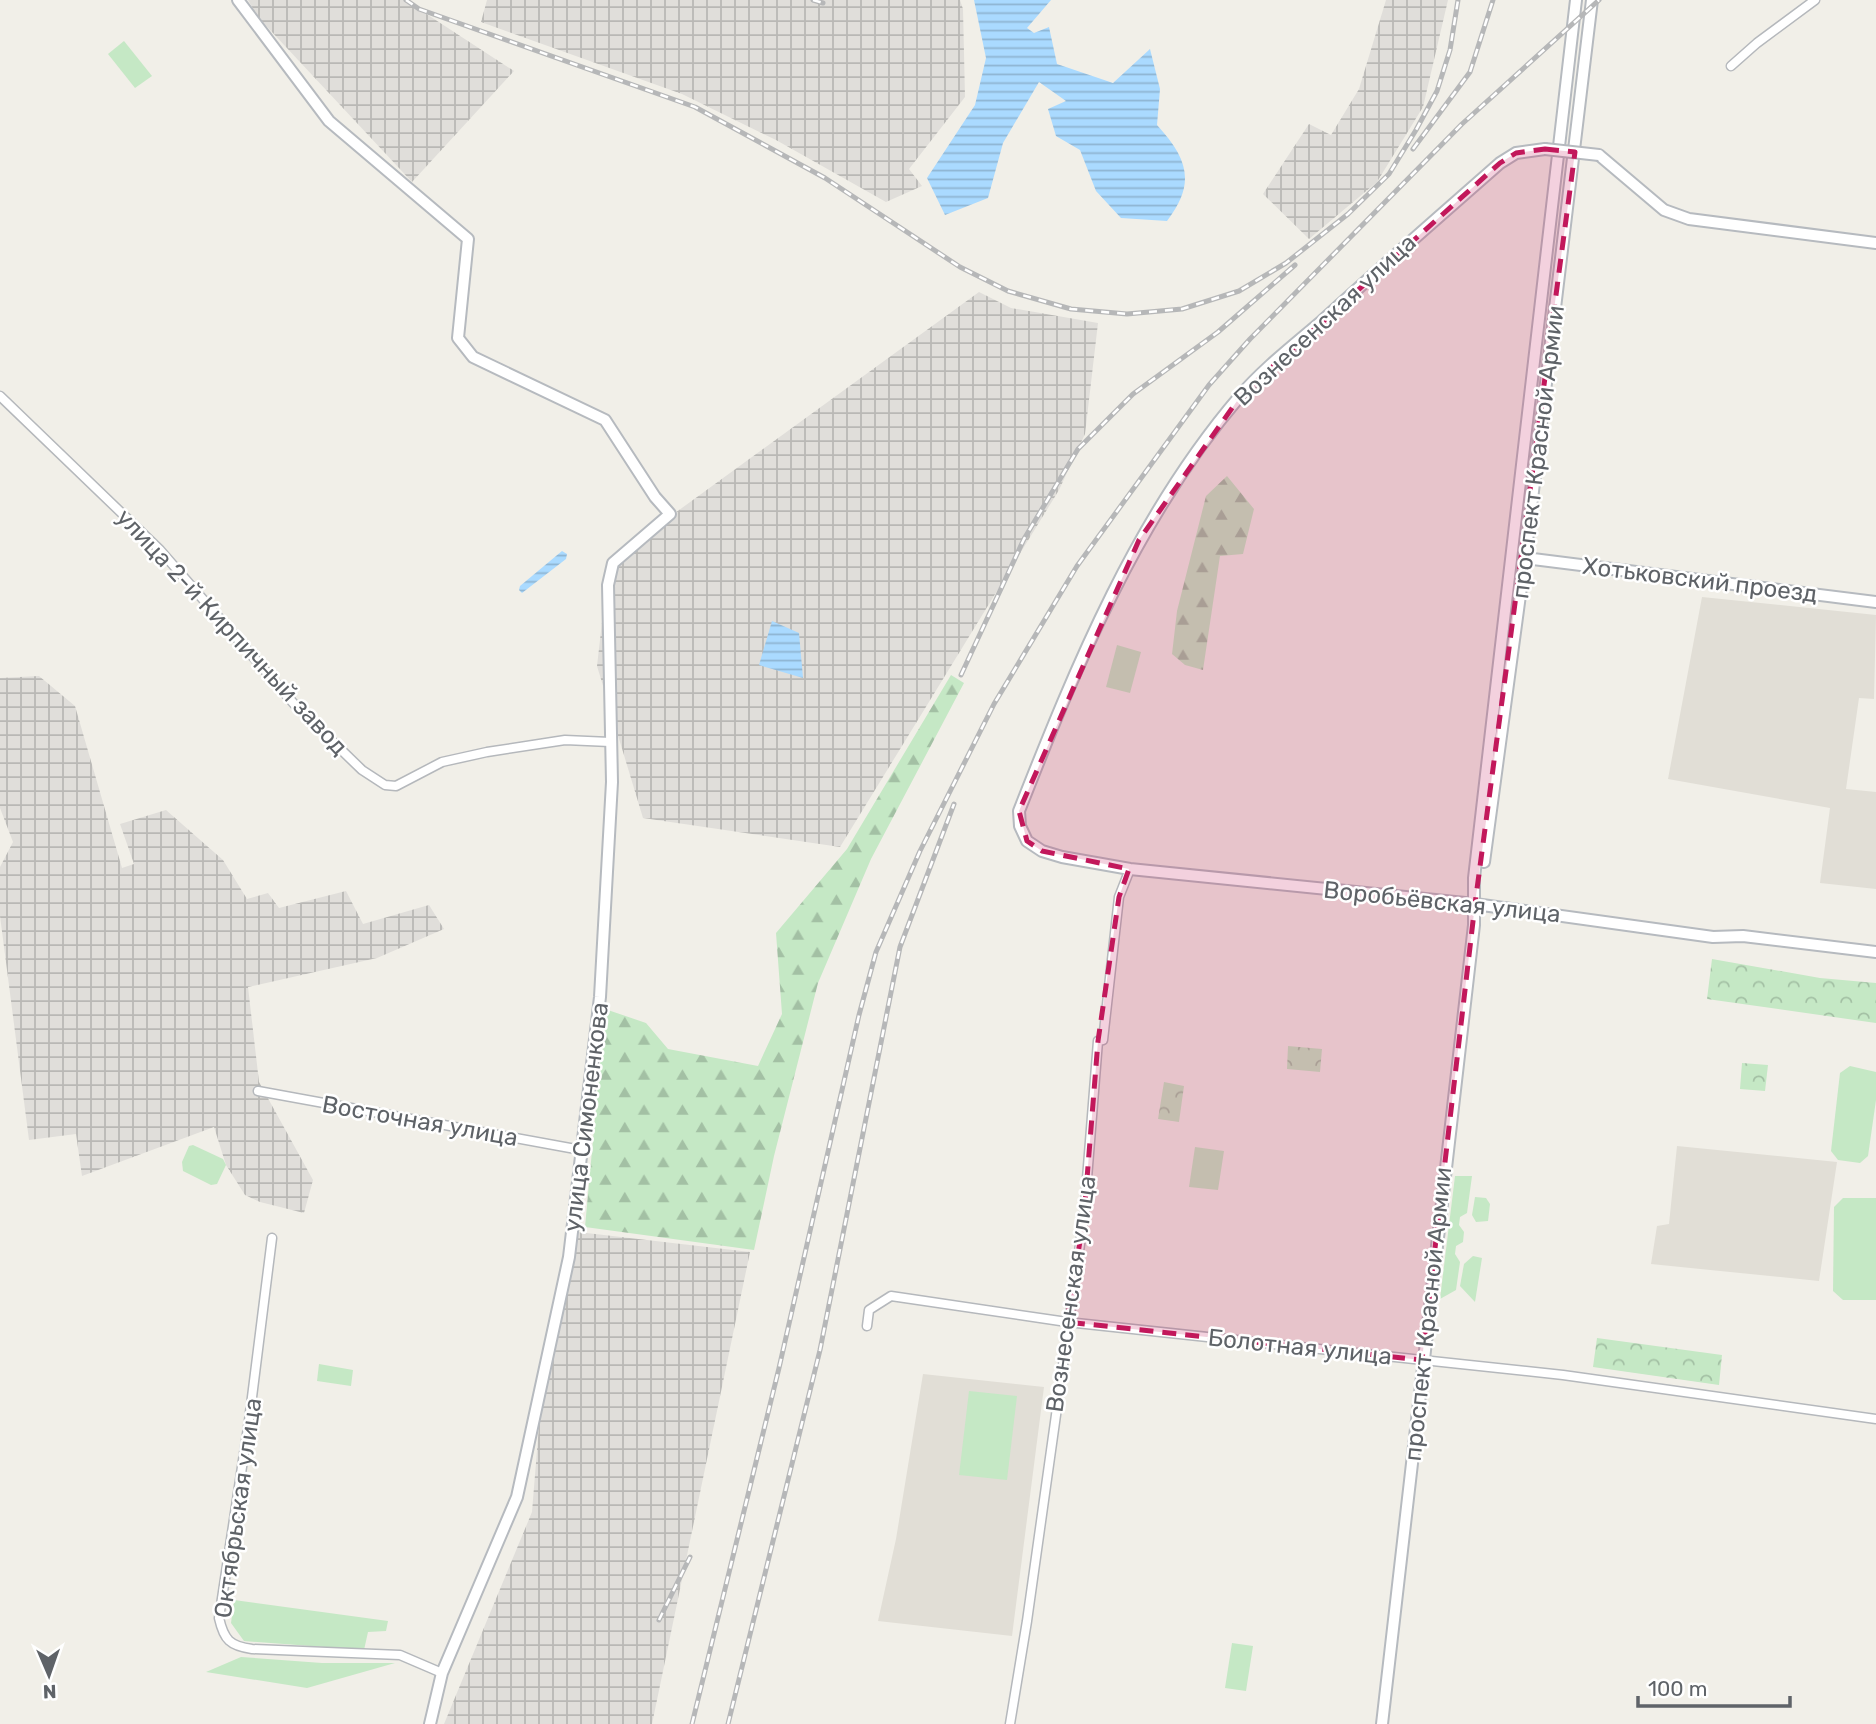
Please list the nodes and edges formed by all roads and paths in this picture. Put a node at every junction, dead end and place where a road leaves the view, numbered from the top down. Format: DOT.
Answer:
graph roads {
  1 [pos="238,0"];
  2 [pos="1576,0"];
  3 [pos="1592,0"];
  4 [pos="1815,0"];
  5 [pos="1731,66"];
  6 [pos="1876,243"];
  7 [pos="2,398"];
  8 [pos="1525,558"];
  9 [pos="1876,601"];
  10 [pos="610,742"];
  11 [pos="1020,826"];
  12 [pos="1130,869"];
  13 [pos="1475,904"];
  14 [pos="1876,952"];
  15 [pos="258,1091"];
  16 [pos="581,1150"];
  17 [pos="272,1238"];
  18 [pos="1067,1322"];
  19 [pos="867,1326"];
  20 [pos="1422,1360"];
  21 [pos="1876,1419"];
  22 [pos="442,1673"];
  23 [pos="430,1724"];
  24 [pos="1010,1724"];
  25 [pos="1382,1724"];
  1 -- 10 [label="main road, улица Симоненкова"];
  2 -- 13 [label="main road, проспект Красной Армии"];
  3 -- 8 [label="main road, проспект Красной Армии"];
  4 -- 5 [label="street"];
  6 -- 11 [label="main road, Вознесенская улица, bridge"];
  7 -- 10 [label="street, улица 2-й Кирпичный завод"];
  8 -- 9 [label="main road, Хотьковский проезд"];
  8 -- 13 [label="main road, проспект Красной Армии"];
  10 -- 16 [label="main road, улица Симоненкова"];
  11 -- 12 [label="main road, Воробьёвская улица"];
  12 -- 13 [label="main road, Воробьёвская улица"];
  12 -- 18 [label="street, Вознесенская улица"];
  13 -- 14 [label="main road, Воробьёвская улица"];
  13 -- 20 [label="main road, проспект Красной Армии"];
  15 -- 16 [label="street, Восточная улица"];
  16 -- 22 [label="main road, улица Симоненкова"];
  17 -- 22 [label="street, Октябрьская улица"];
  18 -- 19 [label="street, Болотная улица"];
  18 -- 20 [label="street, Болотная улица"];
  18 -- 24 [label="street, Вознесенская улица"];
  20 -- 21 [label="street, Болотная улица"];
  20 -- 25 [label="main road, проспект Красной Армии"];
  22 -- 23 [label="main road, улица Симоненкова"];
}
